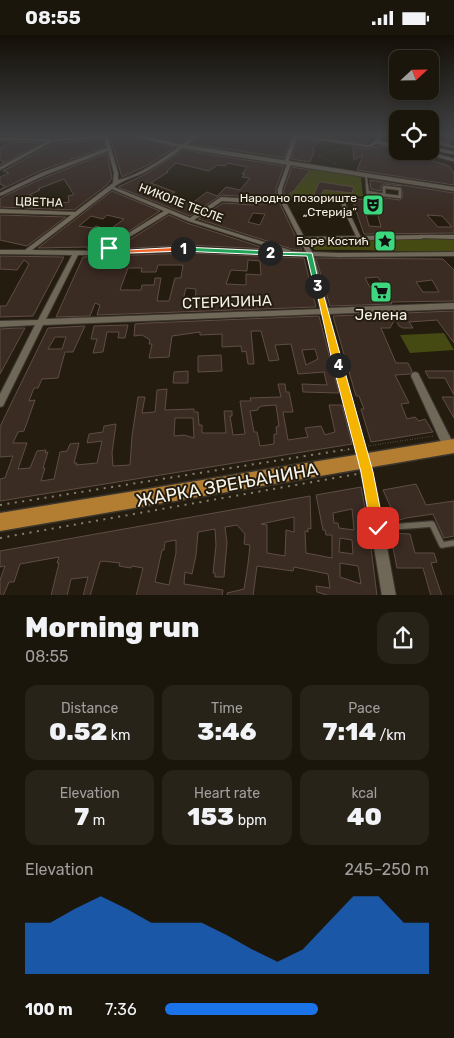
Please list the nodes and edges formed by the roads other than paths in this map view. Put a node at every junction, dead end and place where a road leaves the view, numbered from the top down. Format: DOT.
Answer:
graph roads {
  1 [pos="16,160"];
  2 [pos="79,160"];
  3 [pos="112,160"];
  4 [pos="159,160"];
  5 [pos="269,160"];
  6 [pos="288,160"];
  7 [pos="287,163"];
  8 [pos="0,169"];
  9 [pos="366,176"];
  10 [pos="113,184"];
  11 [pos="454,189"];
  12 [pos="0,195"];
  13 [pos="384,195"];
  14 [pos="282,198"];
  15 [pos="352,199"];
  16 [pos="0,211"];
  17 [pos="168,211"];
  18 [pos="77,213"];
  19 [pos="190,220"];
  20 [pos="421,237"];
  21 [pos="454,237"];
  22 [pos="359,238"];
  23 [pos="302,239"];
  24 [pos="0,247"];
  25 [pos="3,252"];
  26 [pos="25,253"];
  27 [pos="76,253"];
  28 [pos="104,253"];
  29 [pos="294,253"];
  30 [pos="310,254"];
  31 [pos="451,254"];
  32 [pos="454,260"];
  33 [pos="454,306"];
  34 [pos="324,313"];
  35 [pos="40,323"];
  36 [pos="0,324"];
  37 [pos="415,376"];
  38 [pos="0,403"];
  39 [pos="449,443"];
  40 [pos="364,460"];
  41 [pos="0,521"];
  42 [pos="378,528"];
  43 [pos="454,543"];
  44 [pos="389,595"];
  1 -- 8 [label="street"];
  2 -- 12 [label="street"];
  3 -- 10 [label="street"];
  4 -- 10 [label="street"];
  5 -- 7 [label="main road"];
  6 -- 7 [label="street"];
  7 -- 9 [label="main road"];
  7 -- 14 [label="street"];
  9 -- 11 [label="main road"];
  9 -- 13 [label="lane"];
  10 -- 17 [label="street, НИКОЛЕ ТЕСЛЕ"];
  10 -- 18 [label="street"];
  13 -- 13 [label="lane"];
  14 -- 19 [label="street"];
  14 -- 23 [label="street"];
  15 -- 22 [label="street"];
  16 -- 18 [label="street, ЦВЕТНА"];
  17 -- 19 [label="street, НИКОЛЕ ТЕСЛЕ"];
  17 -- 28 [label="street"];
  18 -- 26 [label="street"];
  19 -- 29 [label="street, НИКОЛЕ ТЕСЛЕ"];
  20 -- 21 [label="street"];
  20 -- 22 [label="street"];
  22 -- 23 [label="street"];
  23 -- 30 [label="street"];
  24 -- 25 [label="street"];
  25 -- 26 [label="street"];
  26 -- 27 [label="street"];
  27 -- 28 [label="street"];
  27 -- 35 [label="street"];
  28 -- 29 [label="street"];
  29 -- 30 [label="street"];
  30 -- 31 [label="street"];
  30 -- 34 [label="street"];
  31 -- 32 [label="street"];
  33 -- 34 [label="street, СТЕРИЈИНА"];
  34 -- 35 [label="street, СТЕРИЈИНА"];
  34 -- 40 [label="street"];
  35 -- 36 [label="street, СТЕРИЈИНА"];
  35 -- 38 [label="street"];
  37 -- 39 [label="street"];
  39 -- 40 [label="main road, ЖАРКА ЗРЕЊАНИНА"];
  40 -- 41 [label="main road, ЖАРКА ЗРЕЊАНИНА"];
  40 -- 42 [label="street"];
  42 -- 43 [label="lane"];
  42 -- 44 [label="street"];
}
